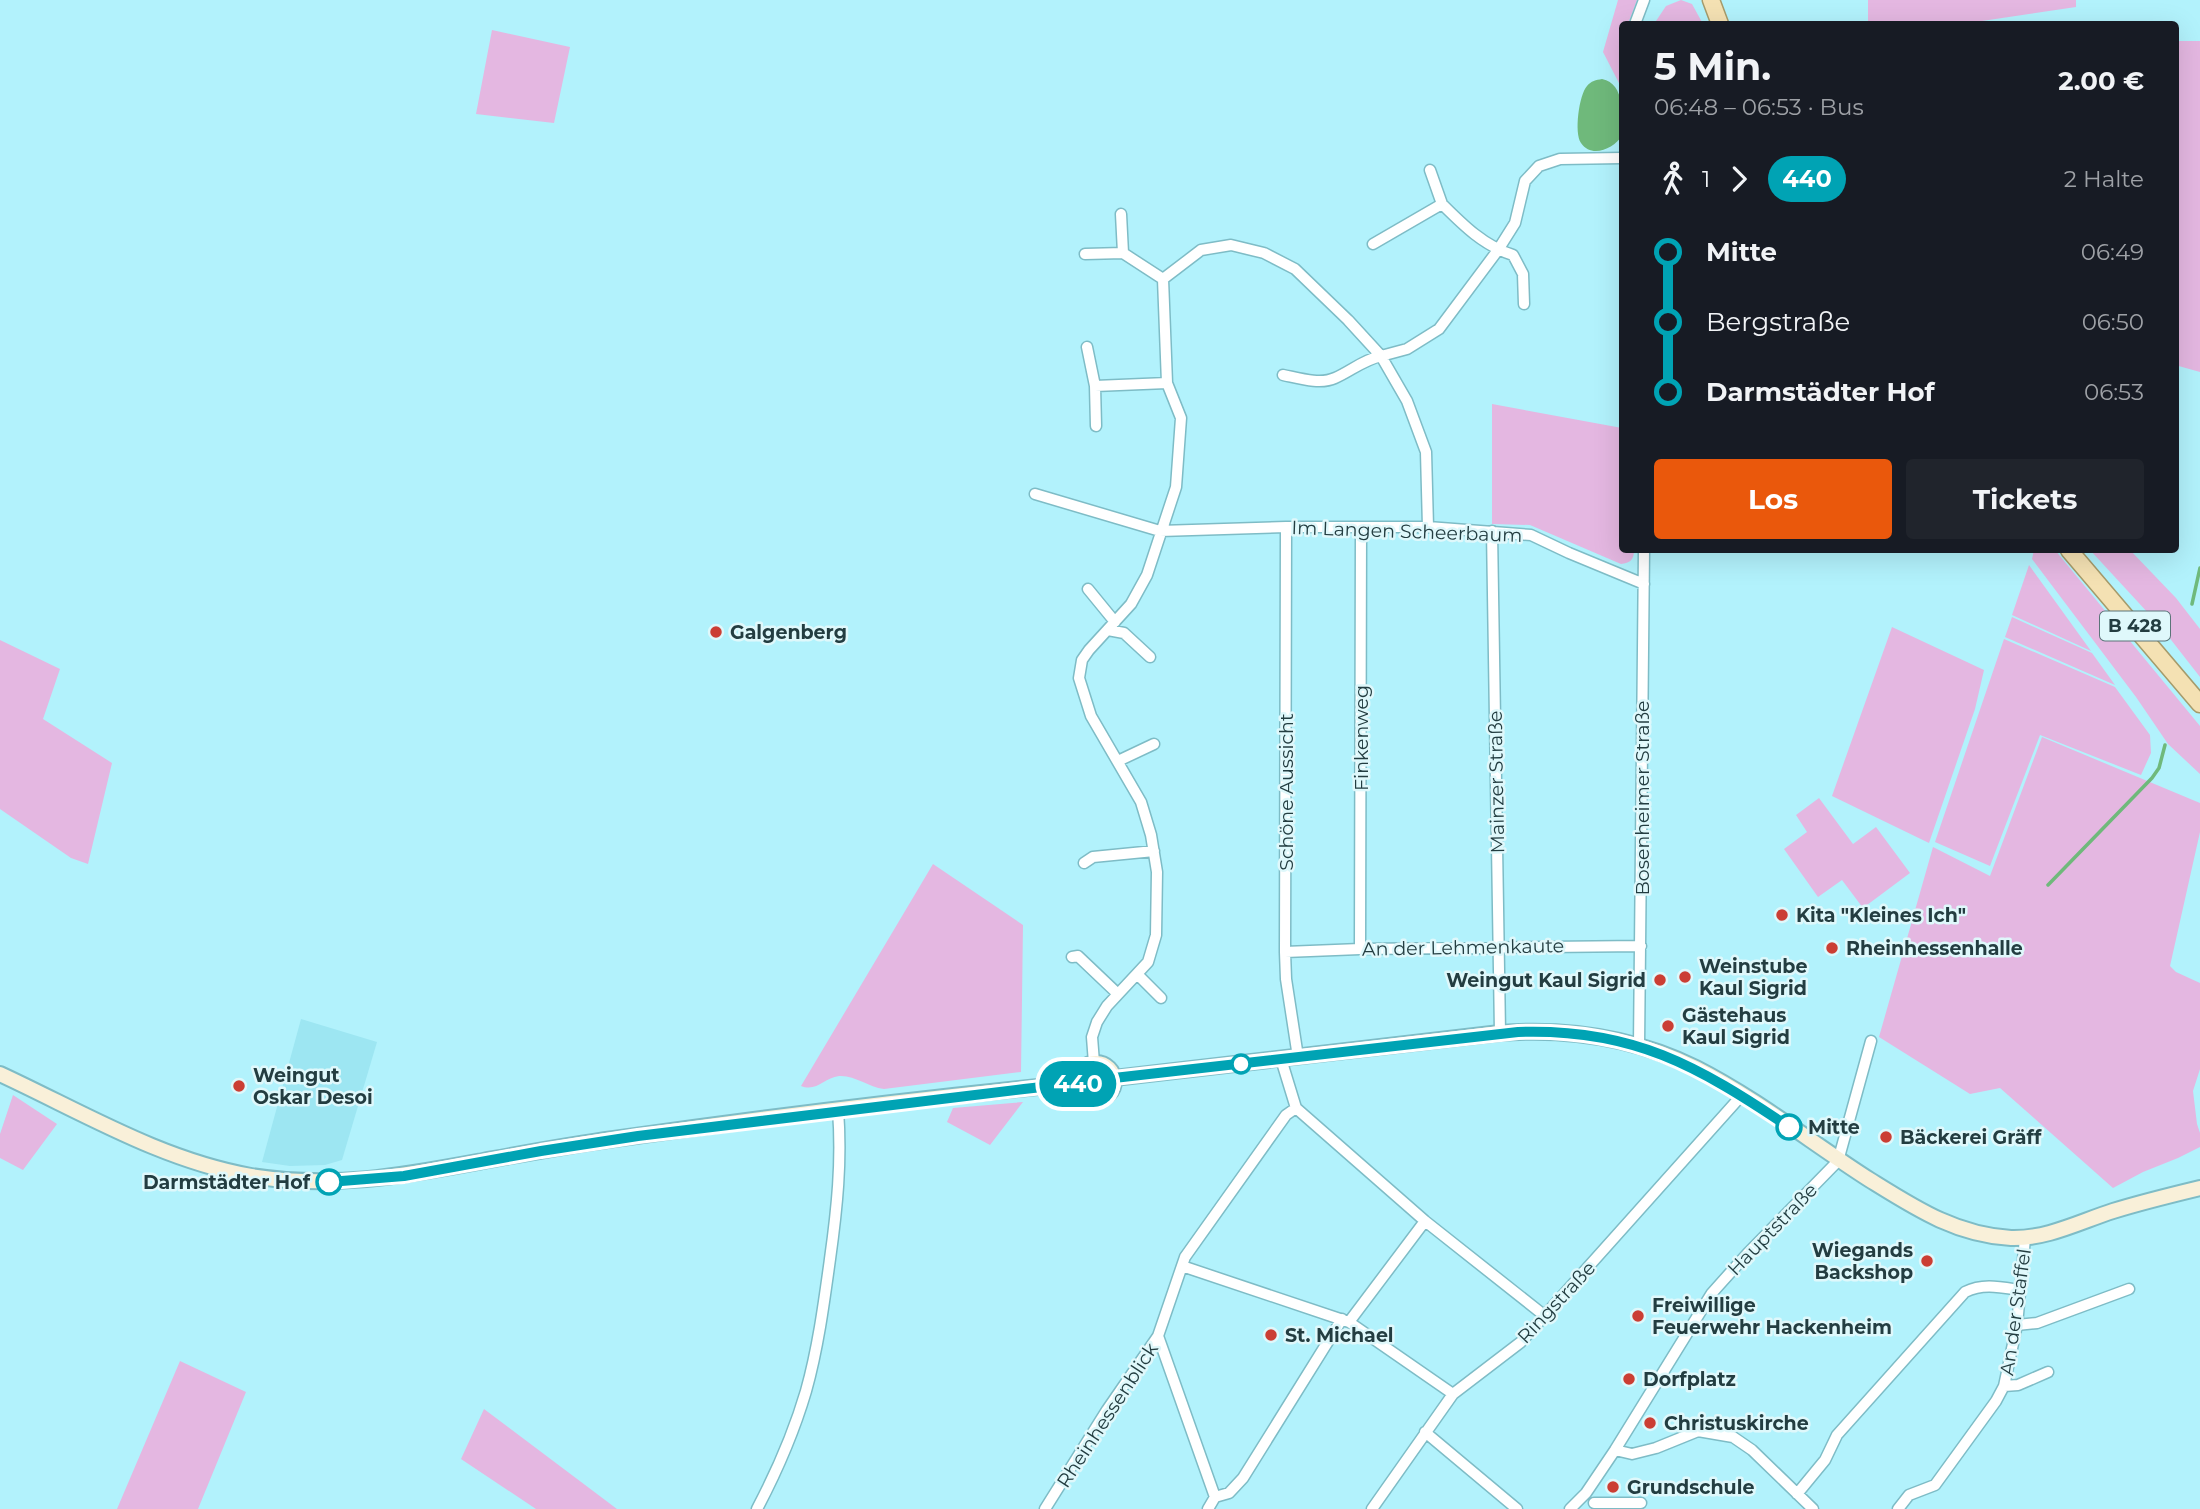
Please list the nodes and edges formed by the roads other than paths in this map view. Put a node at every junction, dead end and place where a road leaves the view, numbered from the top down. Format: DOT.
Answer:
graph roads {
  1 [pos="1644,0"];
  2 [pos="1711,0"];
  3 [pos="1636,21"];
  4 [pos="1719,21"];
  5 [pos="1619,158"];
  6 [pos="1430,170"];
  7 [pos="1443,204"];
  8 [pos="1121,214"];
  9 [pos="1373,244"];
  10 [pos="1498,250"];
  11 [pos="1123,253"];
  12 [pos="1085,254"];
  13 [pos="1163,278"];
  14 [pos="1524,304"];
  15 [pos="1087,347"];
  16 [pos="1381,356"];
  17 [pos="1283,375"];
  18 [pos="1167,383"];
  19 [pos="1095,386"];
  20 [pos="1096,426"];
  21 [pos="1035,494"];
  22 [pos="1286,527"];
  23 [pos="1428,527"];
  24 [pos="1361,528"];
  25 [pos="1160,531"];
  26 [pos="1492,531"];
  27 [pos="1644,553"];
  28 [pos="2072,553"];
  29 [pos="1644,584"];
  30 [pos="1088,589"];
  31 [pos="1112,626"];
  32 [pos="1150,657"];
  33 [pos="2200,704"];
  34 [pos="1154,744"];
  35 [pos="1118,761"];
  36 [pos="1154,851"];
  37 [pos="1084,863"];
  38 [pos="1641,946"];
  39 [pos="1498,947"];
  40 [pos="1360,948"];
  41 [pos="1285,952"];
  42 [pos="1072,957"];
  43 [pos="1137,974"];
  44 [pos="1118,994"];
  45 [pos="1161,998"];
  46 [pos="1500,1033"];
  47 [pos="1871,1041"];
  48 [pos="1639,1046"];
  49 [pos="1298,1057"];
  50 [pos="1281,1059"];
  51 [pos="1094,1063"];
  52 [pos="0,1074"];
  53 [pos="1114,1078"];
  54 [pos="1078,1083"];
  55 [pos="1742,1095"];
  56 [pos="1296,1108"];
  57 [pos="838,1110"];
  58 [pos="1838,1161"];
  59 [pos="2200,1188"];
  60 [pos="1425,1220"];
  61 [pos="2025,1238"];
  62 [pos="1182,1266"];
  63 [pos="2129,1289"];
  64 [pos="2020,1290"];
  65 [pos="1545,1316"];
  66 [pos="1346,1320"];
  67 [pos="2017,1325"];
  68 [pos="1158,1336"];
  69 [pos="2048,1372"];
  70 [pos="2004,1386"];
  71 [pos="1453,1394"];
  72 [pos="1425,1432"];
  73 [pos="1615,1450"];
  74 [pos="1586,1493"];
  75 [pos="1797,1494"];
  76 [pos="1215,1497"];
  77 [pos="1641,1503"];
  78 [pos="1596,1506"];
  79 [pos="757,1509"];
  80 [pos="1045,1509"];
  81 [pos="1208,1509"];
  82 [pos="1372,1509"];
  83 [pos="1517,1509"];
  84 [pos="1570,1509"];
  85 [pos="1813,1509"];
  86 [pos="1898,1509"];
  1 -- 3 [label="street"];
  2 -- 4 [label="main road"];
  5 -- 10 [label="street"];
  6 -- 7 [label="street"];
  7 -- 9 [label="street"];
  7 -- 10 [label="street"];
  8 -- 11 [label="street"];
  10 -- 14 [label="street"];
  10 -- 16 [label="street"];
  11 -- 12 [label="street"];
  11 -- 13 [label="street"];
  13 -- 16 [label="street"];
  13 -- 18 [label="street"];
  15 -- 19 [label="street"];
  16 -- 17 [label="street"];
  16 -- 23 [label="street"];
  18 -- 19 [label="street"];
  18 -- 25 [label="street"];
  19 -- 20 [label="street"];
  21 -- 25 [label="street, Im Langen Scheerbaum"];
  22 -- 24 [label="street, Im Langen Scheerbaum"];
  22 -- 25 [label="street, Im Langen Scheerbaum"];
  22 -- 41 [label="street, Schöne Aussicht"];
  23 -- 24 [label="street, Im Langen Scheerbaum"];
  23 -- 26 [label="street, Im Langen Scheerbaum"];
  24 -- 40 [label="street, Finkenweg"];
  25 -- 31 [label="street"];
  26 -- 29 [label="street, Im Langen Scheerbaum"];
  26 -- 39 [label="street, Mainzer Straße"];
  27 -- 29 [label="street, Bosenheimer Straße"];
  28 -- 33 [label="main road, B 428"];
  29 -- 38 [label="street, Bosenheimer Straße"];
  30 -- 31 [label="street"];
  31 -- 32 [label="street"];
  31 -- 35 [label="street"];
  34 -- 35 [label="street"];
  35 -- 36 [label="street"];
  36 -- 37 [label="street"];
  36 -- 43 [label="street"];
  38 -- 39 [label="street, An der Lehmenkaute"];
  38 -- 48 [label="street, Bosenheimer Straße"];
  39 -- 40 [label="street, An der Lehmenkaute"];
  39 -- 46 [label="street, Mainzer Straße"];
  40 -- 41 [label="street, An der Lehmenkaute"];
  41 -- 49 [label="street, Schöne Aussicht"];
  42 -- 44 [label="street"];
  43 -- 44 [label="street"];
  43 -- 45 [label="street"];
  44 -- 51 [label="street"];
  46 -- 48 [label="main road"];
  46 -- 49 [label="main road"];
  47 -- 58 [label="street"];
  48 -- 55 [label="main road"];
  49 -- 50 [label="main road"];
  50 -- 53 [label="main road"];
  50 -- 56 [label="street"];
  51 -- 53 [label="main road"];
  51 -- 54 [label="main road"];
  52 -- 57 [label="main road"];
  53 -- 54 [label="main road"];
  54 -- 57 [label="main road"];
  55 -- 58 [label="main road"];
  55 -- 65 [label="street, Ringstraße"];
  56 -- 60 [label="street"];
  56 -- 62 [label="street, Rheinhessenblick"];
  57 -- 79 [label="street"];
  58 -- 61 [label="main road"];
  58 -- 73 [label="street, Hauptstraße"];
  59 -- 61 [label="main road"];
  60 -- 65 [label="street"];
  60 -- 66 [label="street"];
  61 -- 64 [label="street, An der Staffel"];
  62 -- 66 [label="street"];
  62 -- 68 [label="street, Rheinhessenblick"];
  63 -- 67 [label="street"];
  64 -- 67 [label="street, An der Staffel"];
  64 -- 75 [label="street"];
  65 -- 71 [label="street, Ringstraße"];
  66 -- 71 [label="street"];
  66 -- 76 [label="street"];
  67 -- 70 [label="street, An der Staffel"];
  68 -- 76 [label="street"];
  68 -- 80 [label="street, Rheinhessenblick"];
  69 -- 70 [label="street, An der Staffel"];
  70 -- 86 [label="street, An der Staffel"];
  71 -- 72 [label="street, Ringstraße"];
  72 -- 82 [label="street, Ringstraße"];
  72 -- 83 [label="street"];
  73 -- 74 [label="street, Hauptstraße"];
  73 -- 75 [label="street"];
  74 -- 78 [label="street"];
  74 -- 84 [label="street, Hauptstraße"];
  75 -- 85 [label="street"];
  76 -- 81 [label="street"];
  77 -- 78 [label="street"];
}
